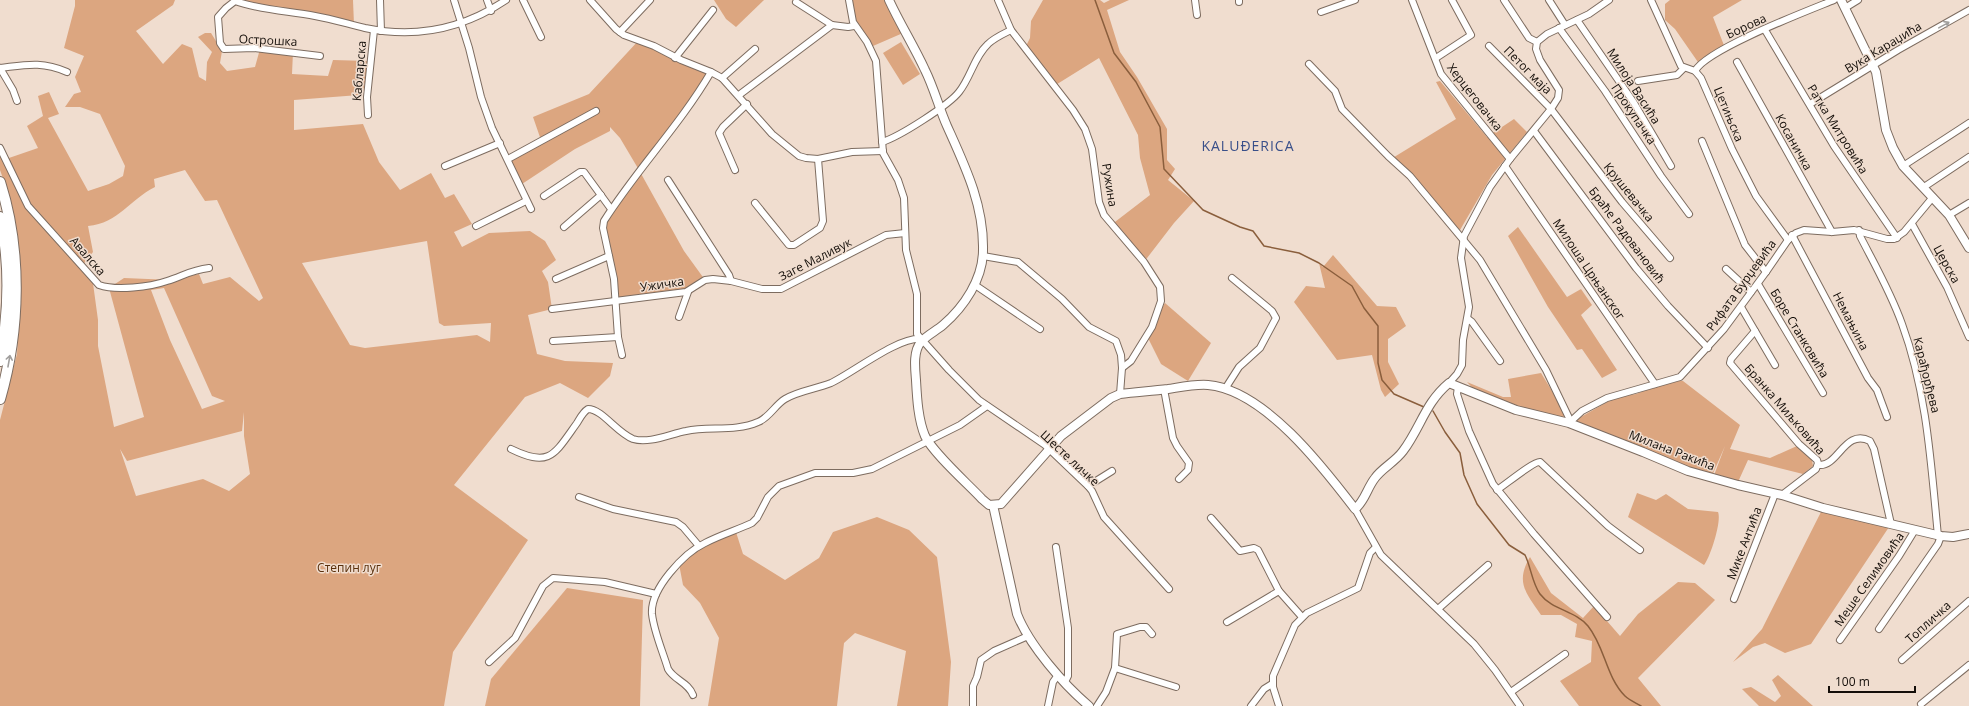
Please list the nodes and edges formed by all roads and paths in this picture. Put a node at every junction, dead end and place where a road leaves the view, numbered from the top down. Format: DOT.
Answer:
graph roads {
  1 [pos="234,0"];
  2 [pos="380,0"];
  3 [pos="454,0"];
  4 [pos="487,0"];
  5 [pos="506,0"];
  6 [pos="523,0"];
  7 [pos="590,0"];
  8 [pos="650,0"];
  9 [pos="849,0"];
  10 [pos="889,0"];
  11 [pos="998,0"];
  12 [pos="1195,0"];
  13 [pos="1355,0"];
  14 [pos="1412,0"];
  15 [pos="1452,0"];
  16 [pos="1504,0"];
  17 [pos="1548,0"];
  18 [pos="1609,0"];
  19 [pos="1651,0"];
  20 [pos="1834,0"];
  21 [pos="1841,0"];
  22 [pos="1858,0"];
  23 [pos="796,2"];
  24 [pos="1600,3"];
  25 [pos="1845,8"];
  26 [pos="713,10"];
  27 [pos="1969,10"];
  28 [pos="491,11"];
  29 [pos="1321,12"];
  30 [pos="1197,15"];
  31 [pos="1577,20"];
  32 [pos="461,24"];
  33 [pos="832,25"];
  34 [pos="854,26"];
  35 [pos="1562,27"];
  36 [pos="374,30"];
  37 [pos="1011,30"];
  38 [pos="1765,30"];
  39 [pos="381,31"];
  40 [pos="620,32"];
  41 [pos="541,37"];
  42 [pos="1537,42"];
  43 [pos="1489,46"];
  44 [pos="755,49"];
  45 [pos="320,56"];
  46 [pos="676,58"];
  47 [pos="1436,58"];
  48 [pos="1737,62"];
  49 [pos="1309,64"];
  50 [pos="1873,65"];
  51 [pos="0,68"];
  52 [pos="1684,68"];
  53 [pos="66,72"];
  54 [pos="711,72"];
  55 [pos="1695,72"];
  56 [pos="722,78"];
  57 [pos="1638,81"];
  58 [pos="739,95"];
  59 [pos="17,101"];
  60 [pos="747,104"];
  61 [pos="1810,104"];
  62 [pos="940,108"];
  63 [pos="1551,109"];
  64 [pos="596,111"];
  65 [pos="368,115"];
  66 [pos="1969,123"];
  67 [pos="1534,131"];
  68 [pos="1573,139"];
  69 [pos="1702,141"];
  70 [pos="882,142"];
  71 [pos="500,143"];
  72 [pos="0,148"];
  73 [pos="883,151"];
  74 [pos="1969,157"];
  75 [pos="508,159"];
  76 [pos="818,159"];
  77 [pos="1510,159"];
  78 [pos="445,166"];
  79 [pos="1505,166"];
  80 [pos="1671,166"];
  81 [pos="1903,166"];
  82 [pos="735,170"];
  83 [pos="668,180"];
  84 [pos="0,182"];
  85 [pos="1924,187"];
  86 [pos="601,195"];
  87 [pos="544,196"];
  88 [pos="1933,197"];
  89 [pos="526,201"];
  90 [pos="755,203"];
  91 [pos="1969,203"];
  92 [pos="531,209"];
  93 [pos="611,209"];
  94 [pos="1688,214"];
  95 [pos="1949,215"];
  96 [pos="0,217"];
  97 [pos="1912,224"];
  98 [pos="476,226"];
  99 [pos="564,227"];
  100 [pos="1859,230"];
  101 [pos="1832,232"];
  102 [pos="906,233"];
  103 [pos="1790,237"];
  104 [pos="1897,238"];
  105 [pos="1463,240"];
  106 [pos="1969,248"];
  107 [pos="609,256"];
  108 [pos="983,256"];
  109 [pos="1670,258"];
  110 [pos="209,268"];
  111 [pos="1726,269"];
  112 [pos="1766,272"];
  113 [pos="1232,278"];
  114 [pos="556,279"];
  115 [pos="730,281"];
  116 [pos="1758,284"];
  117 [pos="975,285"];
  118 [pos="688,292"];
  119 [pos="1751,292"];
  120 [pos="616,300"];
  121 [pos="1741,307"];
  122 [pos="552,309"];
  123 [pos="679,317"];
  124 [pos="1468,319"];
  125 [pos="1040,329"];
  126 [pos="1755,331"];
  127 [pos="618,337"];
  128 [pos="1969,337"];
  129 [pos="924,340"];
  130 [pos="553,341"];
  131 [pos="1708,348"];
  132 [pos="622,355"];
  133 [pos="0,361"];
  134 [pos="1500,361"];
  135 [pos="1775,365"];
  136 [pos="1122,368"];
  137 [pos="1449,383"];
  138 [pos="1655,384"];
  139 [pos="1458,387"];
  140 [pos="1164,389"];
  141 [pos="1225,389"];
  142 [pos="1823,393"];
  143 [pos="1120,394"];
  144 [pos="0,399"];
  145 [pos="987,406"];
  146 [pos="1887,417"];
  147 [pos="1569,422"];
  148 [pos="928,440"];
  149 [pos="1048,448"];
  150 [pos="510,449"];
  151 [pos="1818,465"];
  152 [pos="1112,471"];
  153 [pos="1179,479"];
  154 [pos="1088,486"];
  155 [pos="1497,490"];
  156 [pos="1778,494"];
  157 [pos="579,497"];
  158 [pos="993,505"];
  159 [pos="1355,509"];
  160 [pos="1211,518"];
  161 [pos="1891,524"];
  162 [pos="1915,530"];
  163 [pos="1969,534"];
  164 [pos="1939,536"];
  165 [pos="700,546"];
  166 [pos="1056,547"];
  167 [pos="1376,547"];
  168 [pos="1640,550"];
  169 [pos="1488,566"];
  170 [pos="1169,589"];
  171 [pos="1279,591"];
  172 [pos="656,594"];
  173 [pos="1734,600"];
  174 [pos="1969,600"];
  175 [pos="1438,608"];
  176 [pos="1302,617"];
  177 [pos="1607,617"];
  178 [pos="1227,622"];
  179 [pos="1879,628"];
  180 [pos="1152,634"];
  181 [pos="1028,636"];
  182 [pos="1840,640"];
  183 [pos="1565,654"];
  184 [pos="1902,660"];
  185 [pos="489,662"];
  186 [pos="1969,665"];
  187 [pos="1115,668"];
  188 [pos="1058,675"];
  189 [pos="1065,682"];
  190 [pos="1272,684"];
  191 [pos="1176,687"];
  192 [pos="1511,692"];
  193 [pos="693,695"];
  194 [pos="1921,704"];
  195 [pos="973,706"];
  196 [pos="1048,706"];
  197 [pos="1089,706"];
  198 [pos="1097,706"];
  199 [pos="1251,706"];
  200 [pos="1279,706"];
  201 [pos="1520,706"];
  1 -- 36 [label="street"];
  1 -- 45 [label="street, Острошка"];
  2 -- 39 [label="street"];
  3 -- 32 [label="street"];
  4 -- 28 [label="street"];
  5 -- 28 [label="street"];
  6 -- 41 [label="street"];
  7 -- 40 [label="street"];
  8 -- 40 [label="street"];
  9 -- 34 [label="street"];
  10 -- 62 [label="street"];
  11 -- 37 [label="street, Ружина"];
  12 -- 30 [label="street"];
  13 -- 29 [label="street"];
  14 -- 47 [label="street, Херцеговачка"];
  15 -- 47 [label="street"];
  16 -- 42 [label="street"];
  17 -- 35 [label="street, Прокупачка"];
  18 -- 24 [label="street"];
  19 -- 52 [label="street"];
  20 -- 38 [label="street, Борова"];
  21 -- 25 [label="street"];
  22 -- 25 [label="street"];
  23 -- 33 [label="street"];
  24 -- 31 [label="street"];
  25 -- 50 [label="street"];
  26 -- 46 [label="street"];
  50 -- 27 [label="street, Вука Караџића, one-way"];
  28 -- 32 [label="street"];
  31 -- 35 [label="street"];
  31 -- 80 [label="street, Милоја Васића"];
  32 -- 39 [label="street"];
  32 -- 71 [label="street"];
  33 -- 34 [label="street"];
  33 -- 58 [label="street"];
  34 -- 70 [label="street"];
  35 -- 42 [label="street"];
  35 -- 94 [label="street, Прокупачка"];
  36 -- 39 [label="street"];
  36 -- 65 [label="street, Кабларска"];
  37 -- 62 [label="street"];
  37 -- 136 [label="street, Ружина"];
  38 -- 55 [label="street, Борова"];
  38 -- 61 [label="street, Ратка Митровића"];
  40 -- 46 [label="street"];
  42 -- 63 [label="street"];
  43 -- 63 [label="street, Петог маја"];
  44 -- 56 [label="street"];
  46 -- 54 [label="street"];
  47 -- 77 [label="street, Херцеговачка"];
  48 -- 101 [label="street, Косаничка"];
  49 -- 105 [label="street"];
  50 -- 61 [label="street, Вука Караџића"];
  50 -- 81 [label="street"];
  51 -- 53 [label="street"];
  51 -- 59 [label="street"];
  52 -- 55 [label="street"];
  52 -- 57 [label="street"];
  54 -- 56 [label="street"];
  54 -- 93 [label="street"];
  55 -- 103 [label="street, Цетињска"];
  56 -- 58 [label="street"];
  58 -- 60 [label="street"];
  60 -- 76 [label="street"];
  60 -- 82 [label="street"];
  61 -- 104 [label="street, Ратка Митровића"];
  62 -- 70 [label="street"];
  62 -- 108 [label="street"];
  63 -- 67 [label="street"];
  63 -- 68 [label="street, Петог маја"];
  64 -- 75 [label="street"];
  66 -- 81 [label="street"];
  67 -- 77 [label="street"];
  67 -- 131 [label="street, Браће Радовановић"];
  68 -- 109 [label="street, Крушевачка"];
  69 -- 112 [label="street"];
  70 -- 73 [label="street"];
  71 -- 75 [label="street"];
  71 -- 78 [label="street"];
  72 -- 110 [label="street, Авалска"];
  73 -- 76 [label="street"];
  73 -- 102 [label="street, Шесте личке"];
  74 -- 85 [label="street"];
  75 -- 89 [label="street"];
  76 -- 90 [label="street"];
  77 -- 79 [label="street"];
  79 -- 105 [label="street"];
  79 -- 138 [label="street, Милоша Црњанског"];
  81 -- 85 [label="street"];
  83 -- 115 [label="street"];
  144 -- 84 [label="highway, one-way"];
  85 -- 88 [label="street"];
  86 -- 87 [label="street"];
  86 -- 93 [label="street"];
  86 -- 99 [label="street"];
  88 -- 95 [label="street"];
  88 -- 97 [label="street"];
  89 -- 92 [label="street"];
  89 -- 98 [label="street"];
  91 -- 95 [label="street"];
  93 -- 107 [label="street"];
  95 -- 106 [label="street"];
  96 -- 133 [label="highway"];
  97 -- 104 [label="street"];
  97 -- 128 [label="street, Церска"];
  100 -- 101 [label="street, Рифата Бурџевића"];
  100 -- 104 [label="street, Рифата Бурџевића"];
  100 -- 164 [label="street, Карађорђева"];
  101 -- 103 [label="street, Рифата Бурџевића"];
  102 -- 115 [label="street, Заге Маливук"];
  102 -- 129 [label="street, Шесте личке"];
  103 -- 112 [label="street, Рифата Бурџевића"];
  103 -- 146 [label="street, Немањина"];
  105 -- 124 [label="street"];
  105 -- 147 [label="street"];
  107 -- 114 [label="street"];
  107 -- 120 [label="street"];
  108 -- 117 [label="street"];
  108 -- 136 [label="street"];
  111 -- 119 [label="street"];
  112 -- 116 [label="street, Рифата Бурџевића"];
  113 -- 141 [label="street"];
  115 -- 118 [label="street, Ужичка"];
  116 -- 119 [label="street, Рифата Бурџевића"];
  116 -- 142 [label="street, Боре Станковића"];
  117 -- 125 [label="street"];
  117 -- 129 [label="street"];
  118 -- 120 [label="street, Ужичка"];
  118 -- 123 [label="street"];
  119 -- 121 [label="street, Рифата Бурџевића"];
  120 -- 122 [label="street, Ужичка"];
  120 -- 127 [label="street"];
  121 -- 126 [label="street"];
  121 -- 131 [label="street, Рифата Бурџевића"];
  124 -- 134 [label="street"];
  124 -- 137 [label="street"];
  126 -- 135 [label="street"];
  126 -- 151 [label="street, Бранка Миљковића"];
  127 -- 130 [label="street"];
  127 -- 132 [label="street"];
  129 -- 145 [label="street, Шесте личке"];
  129 -- 148 [label="street"];
  129 -- 150 [label="street"];
  131 -- 138 [label="street, Рифата Бурџевића"];
  136 -- 143 [label="street"];
  137 -- 139 [label="street, Милана Ракића"];
  137 -- 159 [label="street"];
  138 -- 147 [label="street, Рифата Бурџевића"];
  139 -- 147 [label="street, Милана Ракића"];
  139 -- 155 [label="street"];
  140 -- 141 [label="street"];
  140 -- 143 [label="street"];
  140 -- 153 [label="street"];
  141 -- 159 [label="street"];
  143 -- 149 [label="street"];
  145 -- 148 [label="street"];
  145 -- 149 [label="street, Шесте личке"];
  147 -- 156 [label="street, Милана Ракића"];
  148 -- 158 [label="street"];
  148 -- 165 [label="street"];
  149 -- 154 [label="street, Шесте личке"];
  149 -- 158 [label="street"];
  151 -- 156 [label="street, Бранка Миљковића"];
  151 -- 161 [label="street"];
  152 -- 154 [label="street"];
  154 -- 170 [label="street, Шесте личке"];
  155 -- 168 [label="street"];
  155 -- 177 [label="street"];
  156 -- 161 [label="street, Милана Ракића"];
  156 -- 173 [label="street, Мике Антића"];
  157 -- 165 [label="street"];
  158 -- 181 [label="street"];
  159 -- 167 [label="street"];
  160 -- 171 [label="street"];
  161 -- 162 [label="street, Милана Ракића"];
  162 -- 164 [label="street, Милана Ракића"];
  162 -- 182 [label="street, Меше Селимовића"];
  163 -- 164 [label="street, Милана Ракића"];
  164 -- 179 [label="street"];
  165 -- 172 [label="street"];
  166 -- 189 [label="street"];
  167 -- 175 [label="street"];
  167 -- 176 [label="street"];
  169 -- 175 [label="street"];
  171 -- 176 [label="street"];
  171 -- 178 [label="street"];
  172 -- 185 [label="street"];
  172 -- 193 [label="street"];
  174 -- 184 [label="street, Топличка"];
  175 -- 192 [label="street"];
  176 -- 190 [label="street"];
  180 -- 187 [label="street"];
  181 -- 188 [label="street"];
  181 -- 195 [label="street"];
  183 -- 192 [label="street"];
  186 -- 194 [label="street"];
  187 -- 191 [label="street"];
  187 -- 198 [label="street"];
  188 -- 189 [label="street"];
  188 -- 196 [label="street"];
  189 -- 197 [label="street"];
  190 -- 199 [label="street"];
  190 -- 200 [label="street"];
  192 -- 201 [label="street"];
}
